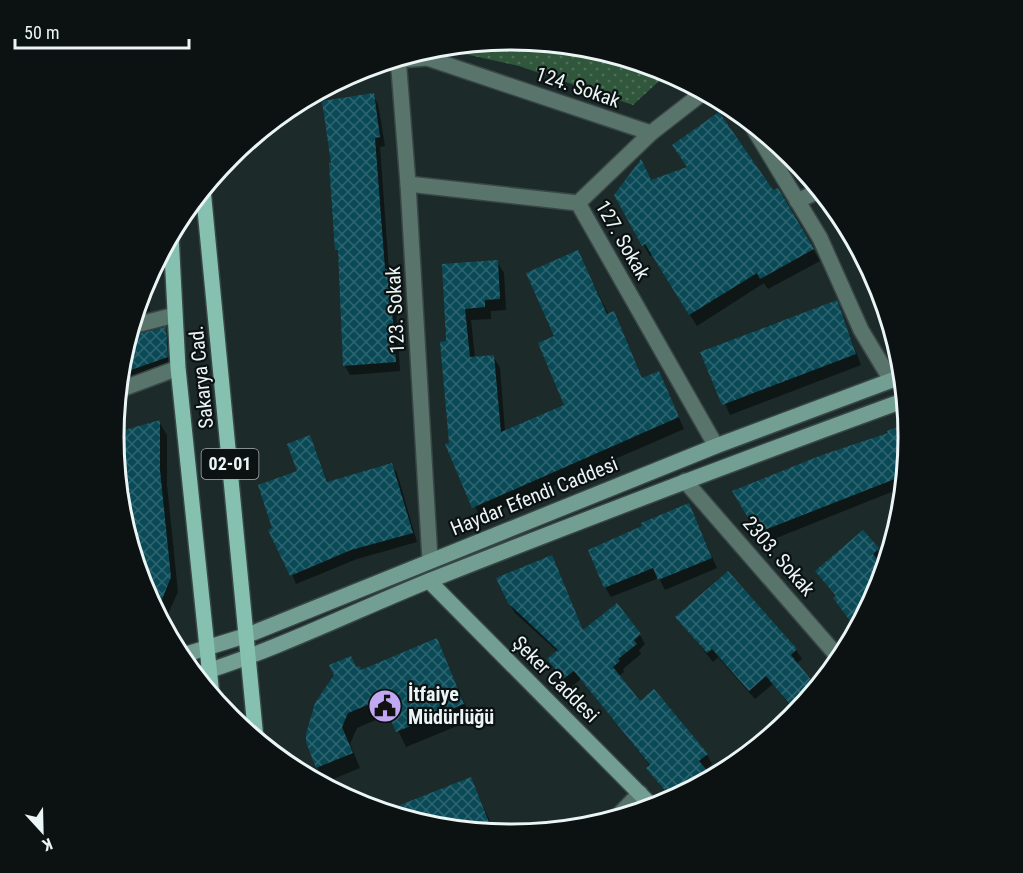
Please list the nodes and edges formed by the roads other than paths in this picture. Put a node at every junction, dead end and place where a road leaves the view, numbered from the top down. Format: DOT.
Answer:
graph roads {
  1 [pos="430,59"];
  2 [pos="396,67"];
  3 [pos="698,97"];
  4 [pos="651,134"];
  5 [pos="761,141"];
  6 [pos="408,184"];
  7 [pos="813,194"];
  8 [pos="204,201"];
  9 [pos="797,201"];
  10 [pos="578,203"];
  11 [pos="172,251"];
  12 [pos="175,315"];
  13 [pos="142,324"];
  14 [pos="178,368"];
  15 [pos="893,372"];
  16 [pos="894,379"];
  17 [pos="128,387"];
  18 [pos="897,403"];
  19 [pos="716,446"];
  20 [pos="685,481"];
  21 [pos="430,560"];
  22 [pos="429,581"];
  23 [pos="248,635"];
  24 [pos="209,647"];
  25 [pos="833,651"];
  26 [pos="191,653"];
  27 [pos="250,656"];
  28 [pos="203,670"];
  29 [pos="204,671"];
  30 [pos="255,726"];
  31 [pos="639,793"];
  32 [pos="645,799"];
  33 [pos="627,805"];
  1 -- 4 [label="street, 124. Sokak"];
  2 -- 6 [label="street, 123. Sokak"];
  3 -- 4 [label="street"];
  4 -- 10 [label="street"];
  5 -- 9 [label="street"];
  6 -- 10 [label="street, 127. Sokak"];
  6 -- 21 [label="street, 123. Sokak"];
  7 -- 9 [label="street"];
  8 -- 23 [label="main road, Sakarya Cad. / 02-01"];
  9 -- 15 [label="street"];
  10 -- 19 [label="street, 127. Sokak"];
  11 -- 12 [label="main road, Sakarya Cad. / 02-01"];
  12 -- 13 [label="street"];
  12 -- 14 [label="main road, Sakarya Cad. / 02-01"];
  14 -- 17 [label="street"];
  14 -- 24 [label="main road, Sakarya Cad. / 02-01"];
  16 -- 19 [label="main road, Haydar Efendi Caddesi"];
  18 -- 20 [label="main road, Haydar Efendi Caddesi"];
  19 -- 21 [label="main road, Haydar Efendi Caddesi"];
  20 -- 22 [label="main road, Haydar Efendi Caddesi"];
  20 -- 25 [label="street, 2303. Sokak"];
  21 -- 23 [label="main road, Haydar Efendi Caddesi"];
  22 -- 27 [label="main road, Haydar Efendi Caddesi"];
  22 -- 31 [label="main road, Şeker Caddesi"];
  23 -- 24 [label="main road, Haydar Efendi Caddesi"];
  23 -- 27 [label="main road, Sakarya Cad. / 02-01"];
  24 -- 26 [label="main road, Haydar Efendi Caddesi"];
  24 -- 28 [label="main road, Sakarya Cad. / 02-01"];
  27 -- 29 [label="main road, Haydar Efendi Caddesi"];
  27 -- 30 [label="main road, Sakarya Cad. / 02-01"];
  31 -- 32 [label="main road, Şeker Caddesi"];
  31 -- 33 [label="street"];
}
